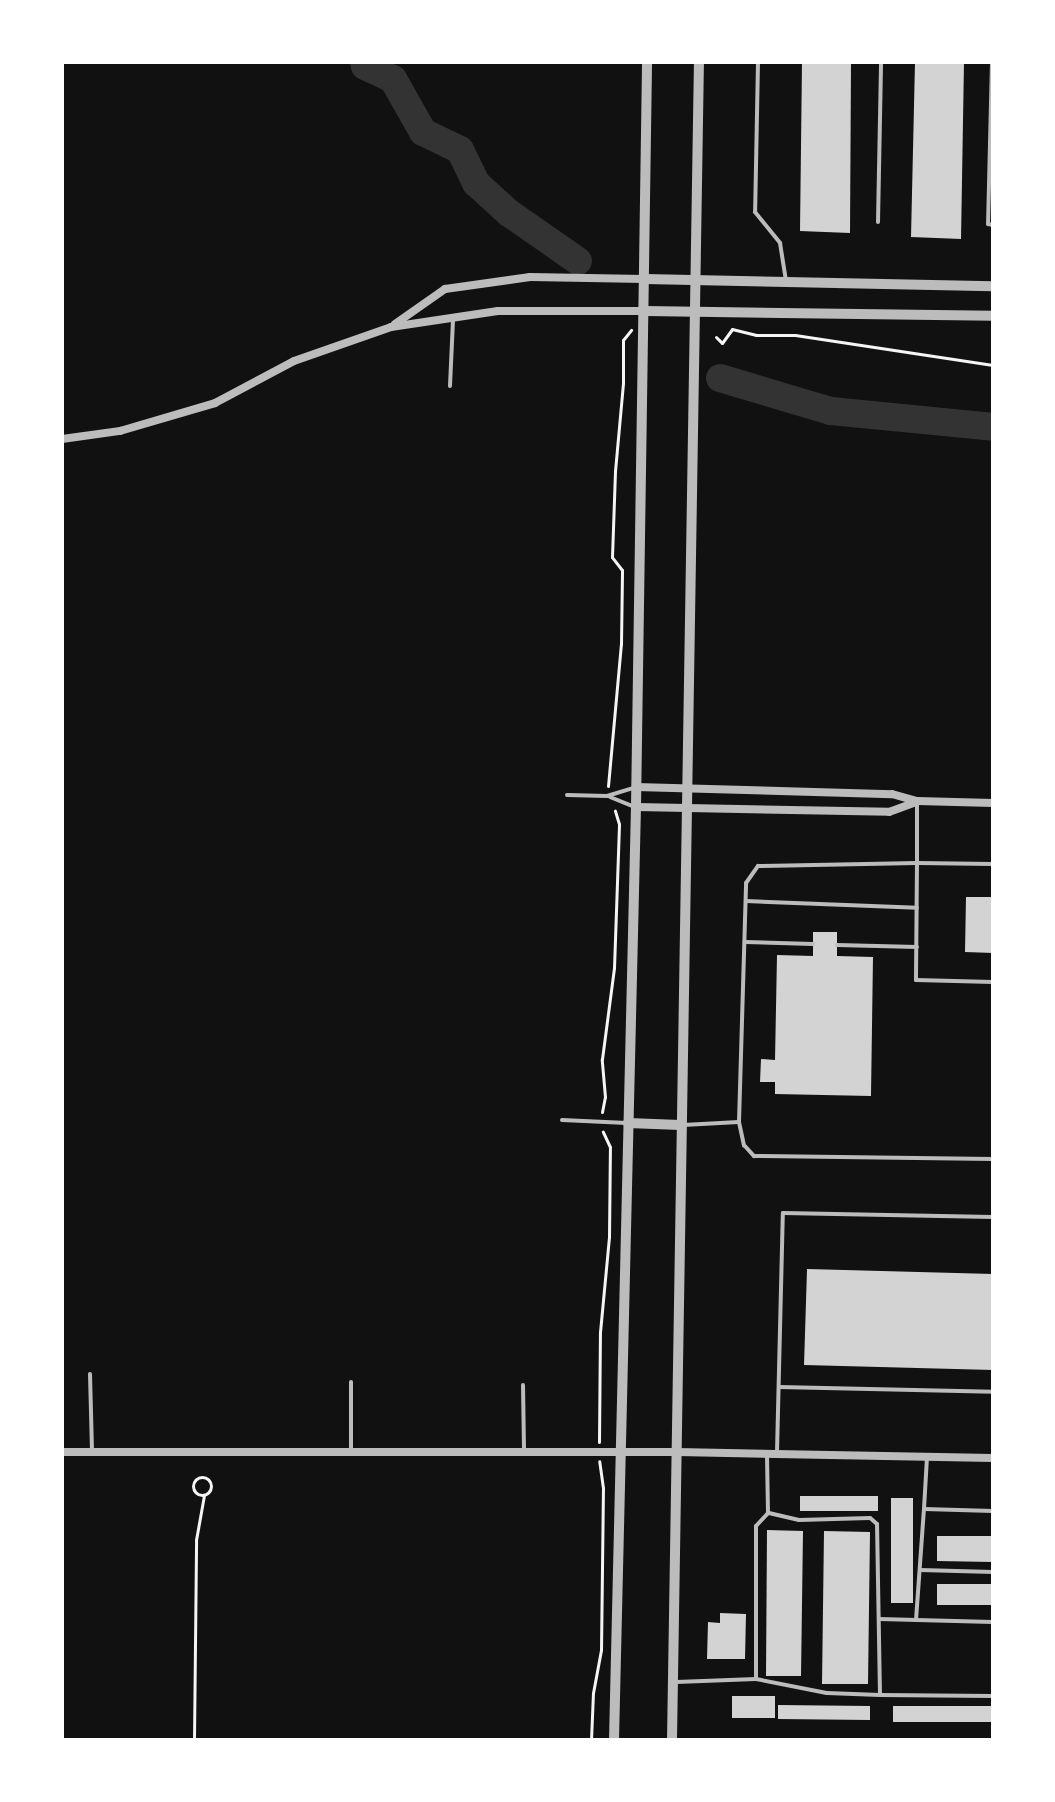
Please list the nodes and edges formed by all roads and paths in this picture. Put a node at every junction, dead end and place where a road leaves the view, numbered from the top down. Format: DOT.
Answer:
graph roads {
  1 [pos="647,62"];
  2 [pos="699,62"];
  3 [pos="758,62"];
  4 [pos="881,62"];
  5 [pos="992,62"];
  6 [pos="878,222"];
  7 [pos="993,225"];
  8 [pos="697,278"];
  9 [pos="645,279"];
  10 [pos="786,280"];
  11 [pos="993,286"];
  12 [pos="697,309"];
  13 [pos="645,311"];
  14 [pos="993,316"];
  15 [pos="453,318"];
  16 [pos="391,327"];
  17 [pos="716,337"];
  18 [pos="993,365"];
  19 [pos="450,386"];
  20 [pos="62,439"];
  21 [pos="636,787"];
  22 [pos="688,788"];
  23 [pos="567,795"];
  24 [pos="607,796"];
  25 [pos="917,801"];
  26 [pos="993,803"];
  27 [pos="636,807"];
  28 [pos="687,808"];
  29 [pos="917,863"];
  30 [pos="993,864"];
  31 [pos="746,901"];
  32 [pos="917,908"];
  33 [pos="745,942"];
  34 [pos="813,944"];
  35 [pos="837,945"];
  36 [pos="917,947"];
  37 [pos="993,982"];
  38 [pos="562,1120"];
  39 [pos="602,1122"];
  40 [pos="739,1122"];
  41 [pos="628,1123"];
  42 [pos="680,1125"];
  43 [pos="993,1159"];
  44 [pos="993,1217"];
  45 [pos="90,1374"];
  46 [pos="351,1382"];
  47 [pos="523,1385"];
  48 [pos="779,1387"];
  49 [pos="993,1392"];
  50 [pos="62,1452"];
  51 [pos="92,1452"];
  52 [pos="351,1452"];
  53 [pos="524,1452"];
  54 [pos="599,1452"];
  55 [pos="623,1452"];
  56 [pos="677,1452"];
  57 [pos="767,1454"];
  58 [pos="777,1454"];
  59 [pos="927,1457"];
  60 [pos="993,1458"];
  61 [pos="204,1495"];
  62 [pos="924,1509"];
  63 [pos="993,1511"];
  64 [pos="768,1513"];
  65 [pos="920,1570"];
  66 [pos="993,1572"];
  67 [pos="879,1619"];
  68 [pos="916,1620"];
  69 [pos="993,1622"];
  70 [pos="756,1679"];
  71 [pos="673,1682"];
  72 [pos="880,1695"];
  73 [pos="993,1696"];
  74 [pos="194,1740"];
  75 [pos="591,1740"];
  76 [pos="614,1740"];
  77 [pos="672,1740"];
  1 -- 9 [label="street"];
  2 -- 8 [label="street"];
  3 -- 10 [label="lane"];
  4 -- 6 [label="lane"];
  5 -- 7 [label="lane"];
  8 -- 9 [label="street"];
  8 -- 10 [label="street"];
  8 -- 12 [label="street"];
  9 -- 13 [label="street"];
  9 -- 16 [label="street"];
  10 -- 11 [label="street"];
  12 -- 13 [label="street"];
  12 -- 14 [label="street"];
  12 -- 22 [label="street"];
  13 -- 15 [label="street"];
  13 -- 21 [label="street"];
  13 -- 24 [label="path"];
  15 -- 16 [label="street"];
  15 -- 19 [label="lane"];
  16 -- 20 [label="street"];
  17 -- 18 [label="path"];
  21 -- 22 [label="street"];
  21 -- 24 [label="lane"];
  21 -- 27 [label="street"];
  22 -- 25 [label="street"];
  22 -- 28 [label="street"];
  23 -- 24 [label="lane"];
  24 -- 27 [label="lane"];
  24 -- 39 [label="path"];
  25 -- 26 [label="street"];
  25 -- 28 [label="street"];
  25 -- 29 [label="lane"];
  27 -- 28 [label="street"];
  27 -- 41 [label="street"];
  28 -- 42 [label="street"];
  29 -- 30 [label="lane"];
  29 -- 31 [label="lane"];
  29 -- 32 [label="lane"];
  31 -- 32 [label="lane"];
  31 -- 33 [label="lane"];
  32 -- 36 [label="lane"];
  33 -- 34 [label="lane"];
  33 -- 40 [label="lane"];
  35 -- 36 [label="lane"];
  36 -- 37 [label="lane"];
  38 -- 39 [label="lane"];
  39 -- 41 [label="lane"];
  39 -- 54 [label="path"];
  40 -- 42 [label="lane"];
  40 -- 43 [label="lane"];
  41 -- 42 [label="street"];
  41 -- 55 [label="street"];
  42 -- 56 [label="street"];
  44 -- 48 [label="lane"];
  45 -- 51 [label="lane"];
  46 -- 52 [label="lane"];
  47 -- 53 [label="lane"];
  48 -- 49 [label="lane"];
  48 -- 58 [label="lane"];
  50 -- 51 [label="street"];
  51 -- 52 [label="street"];
  52 -- 53 [label="street"];
  53 -- 54 [label="street"];
  54 -- 55 [label="street"];
  54 -- 75 [label="path"];
  55 -- 56 [label="street"];
  55 -- 76 [label="street"];
  56 -- 57 [label="street"];
  56 -- 71 [label="street"];
  57 -- 58 [label="street"];
  57 -- 64 [label="lane"];
  58 -- 59 [label="street"];
  59 -- 60 [label="street"];
  59 -- 62 [label="lane"];
  61 -- 61 [label="path"];
  61 -- 74 [label="path"];
  62 -- 63 [label="lane"];
  62 -- 65 [label="lane"];
  64 -- 67 [label="lane"];
  64 -- 70 [label="lane"];
  65 -- 66 [label="lane"];
  65 -- 68 [label="lane"];
  67 -- 68 [label="lane"];
  67 -- 72 [label="lane"];
  68 -- 69 [label="lane"];
  70 -- 71 [label="lane"];
  70 -- 72 [label="lane"];
  71 -- 77 [label="street"];
  72 -- 73 [label="lane"];
}
